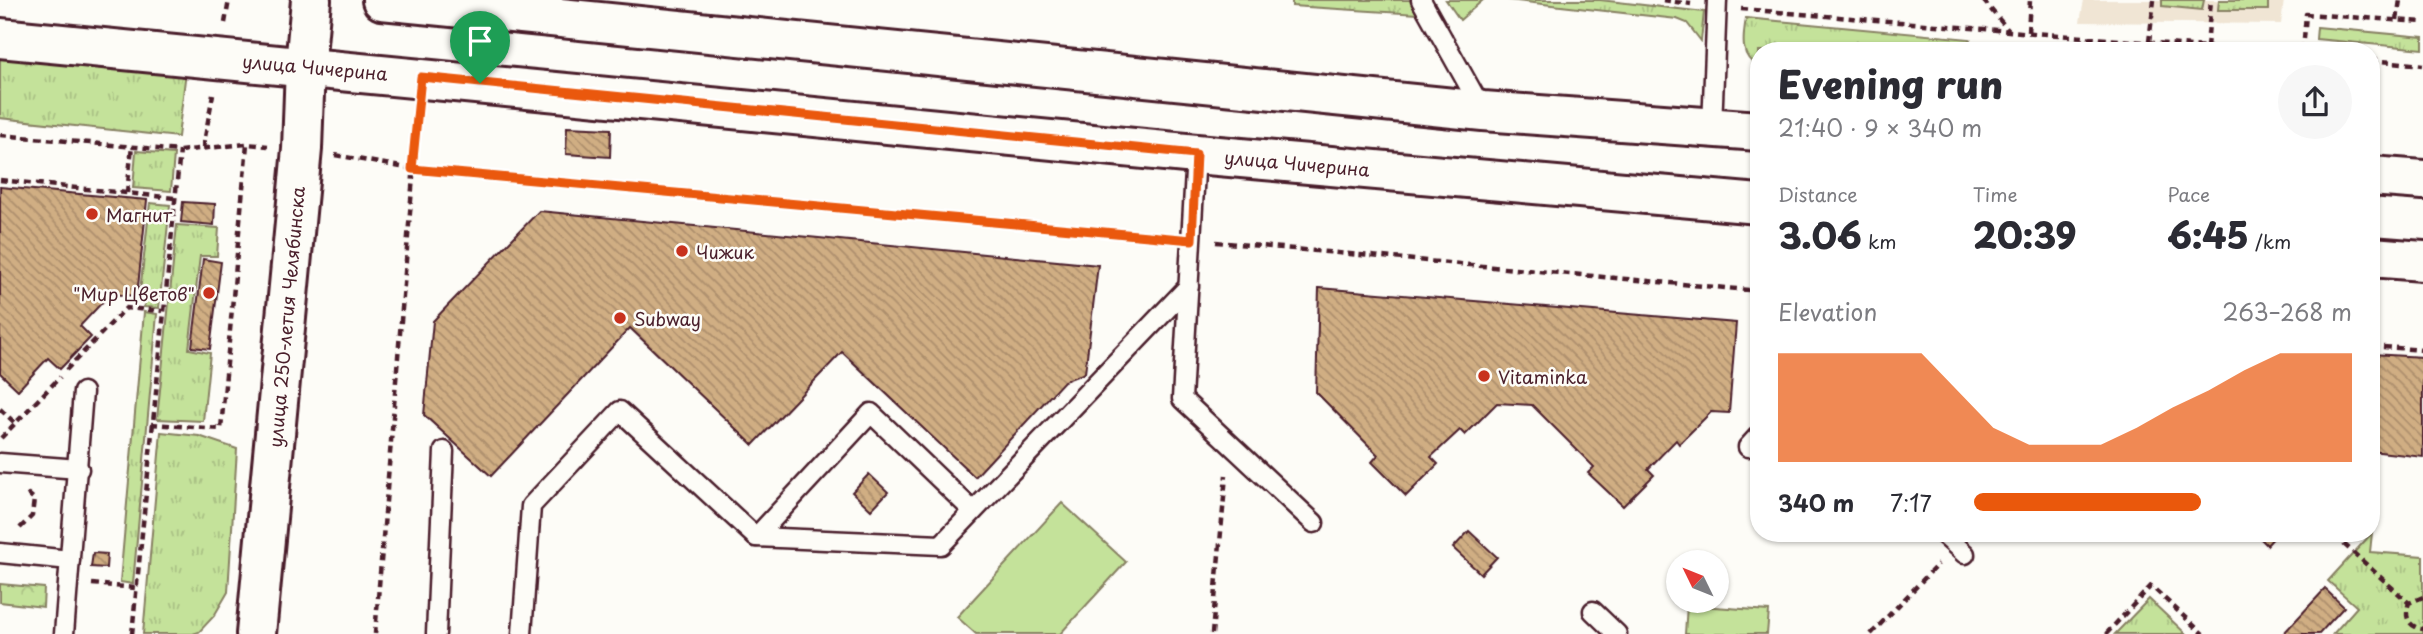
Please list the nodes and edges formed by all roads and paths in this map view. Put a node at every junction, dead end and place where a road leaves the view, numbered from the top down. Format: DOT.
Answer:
graph roads {
  1 [pos="311,0"];
  2 [pos="382,0"];
  3 [pos="1421,0"];
  4 [pos="1663,0"];
  5 [pos="1983,0"];
  6 [pos="2030,0"];
  7 [pos="2154,0"];
  8 [pos="2211,0"];
  9 [pos="2400,0"];
  10 [pos="1716,3"];
  11 [pos="2397,20"];
  12 [pos="2423,22"];
  13 [pos="2009,30"];
  14 [pos="2028,32"];
  15 [pos="0,38"];
  16 [pos="2149,42"];
  17 [pos="2207,42"];
  18 [pos="2304,42"];
  19 [pos="2380,62"];
  20 [pos="2423,65"];
  21 [pos="305,66"];
  22 [pos="421,77"];
  23 [pos="1483,111"];
  24 [pos="1712,128"];
  25 [pos="1750,130"];
  26 [pos="0,135"];
  27 [pos="247,144"];
  28 [pos="132,146"];
  29 [pos="302,149"];
  30 [pos="180,150"];
  31 [pos="1196,154"];
  32 [pos="412,169"];
  33 [pos="2380,177"];
  34 [pos="0,180"];
  35 [pos="2423,180"];
  36 [pos="127,193"];
  37 [pos="174,198"];
  38 [pos="1750,203"];
  39 [pos="1192,240"];
  40 [pos="2380,258"];
  41 [pos="2423,261"];
  42 [pos="1188,286"];
  43 [pos="1750,290"];
  44 [pos="142,309"];
  45 [pos="162,311"];
  46 [pos="2380,347"];
  47 [pos="2423,350"];
  48 [pos="83,392"];
  49 [pos="0,409"];
  50 [pos="16,423"];
  51 [pos="151,424"];
  52 [pos="1229,443"];
  53 [pos="444,450"];
  54 [pos="0,463"];
  55 [pos="79,469"];
  56 [pos="21,487"];
  57 [pos="974,511"];
  58 [pos="1314,523"];
  59 [pos="9,531"];
  60 [pos="756,537"];
  61 [pos="2342,542"];
  62 [pos="1954,545"];
  63 [pos="0,553"];
  64 [pos="71,559"];
  65 [pos="117,587"];
  66 [pos="136,588"];
  67 [pos="2423,597"];
  68 [pos="2409,603"];
  69 [pos="1593,611"];
  70 [pos="2415,628"];
  71 [pos="2423,629"];
  72 [pos="64,634"];
  73 [pos="132,634"];
  74 [pos="256,634"];
  75 [pos="375,634"];
  76 [pos="436,634"];
  77 [pos="522,634"];
  78 [pos="1212,634"];
  79 [pos="1617,634"];
  80 [pos="1871,634"];
  81 [pos="2106,634"];
  82 [pos="2203,634"];
  83 [pos="2412,634"];
  1 -- 21 [label="main road, улица 250-летия Челябинска"];
  2 -- 23 [label="main road"];
  3 -- 23 [label="lane"];
  4 -- 10 [label="path"];
  5 -- 13 [label="path"];
  6 -- 14 [label="path"];
  7 -- 16 [label="path"];
  8 -- 17 [label="path"];
  9 -- 11 [label="path"];
  10 -- 13 [label="path"];
  10 -- 24 [label="lane"];
  11 -- 12 [label="path"];
  11 -- 18 [label="path"];
  13 -- 14 [label="path"];
  14 -- 16 [label="path"];
  15 -- 21 [label="main road, улица Чичерина"];
  19 -- 20 [label="path"];
  21 -- 22 [label="main road, улица Чичерина"];
  21 -- 29 [label="main road, улица 250-летия Челябинска"];
  22 -- 31 [label="main road, улица Чичерина"];
  22 -- 32 [label="path"];
  23 -- 24 [label="main road"];
  24 -- 25 [label="main road"];
  26 -- 28 [label="path"];
  27 -- 29 [label="path"];
  27 -- 30 [label="path"];
  27 -- 51 [label="path"];
  28 -- 30 [label="path"];
  28 -- 36 [label="path"];
  29 -- 32 [label="path"];
  29 -- 74 [label="main road, улица 250-летия Челябинска"];
  30 -- 37 [label="path"];
  31 -- 38 [label="main road, улица Чичерина"];
  31 -- 39 [label="lane"];
  32 -- 39 [label="path"];
  32 -- 75 [label="path"];
  33 -- 35 [label="main road"];
  34 -- 36 [label="path"];
  36 -- 37 [label="path"];
  37 -- 45 [label="path"];
  39 -- 42 [label="lane"];
  39 -- 43 [label="path"];
  40 -- 41 [label="main road"];
  42 -- 52 [label="lane"];
  42 -- 57 [label="lane"];
  44 -- 45 [label="path"];
  45 -- 51 [label="path"];
  46 -- 47 [label="path"];
  48 -- 55 [label="lane"];
  49 -- 50 [label="path"];
  51 -- 66 [label="path"];
  52 -- 58 [label="lane"];
  52 -- 78 [label="path"];
  53 -- 76 [label="lane"];
  54 -- 55 [label="lane"];
  55 -- 64 [label="lane"];
  56 -- 59 [label="path"];
  57 -- 60 [label="lane"];
  57 -- 60 [label="lane"];
  60 -- 77 [label="lane"];
  61 -- 68 [label="path"];
  62 -- 80 [label="path"];
  63 -- 64 [label="lane"];
  64 -- 72 [label="lane"];
  65 -- 66 [label="path"];
  66 -- 73 [label="path"];
  67 -- 68 [label="path"];
  68 -- 70 [label="path"];
  69 -- 79 [label="lane"];
  70 -- 71 [label="path"];
  70 -- 83 [label="path"];
  81 -- 82 [label="path"];
}
